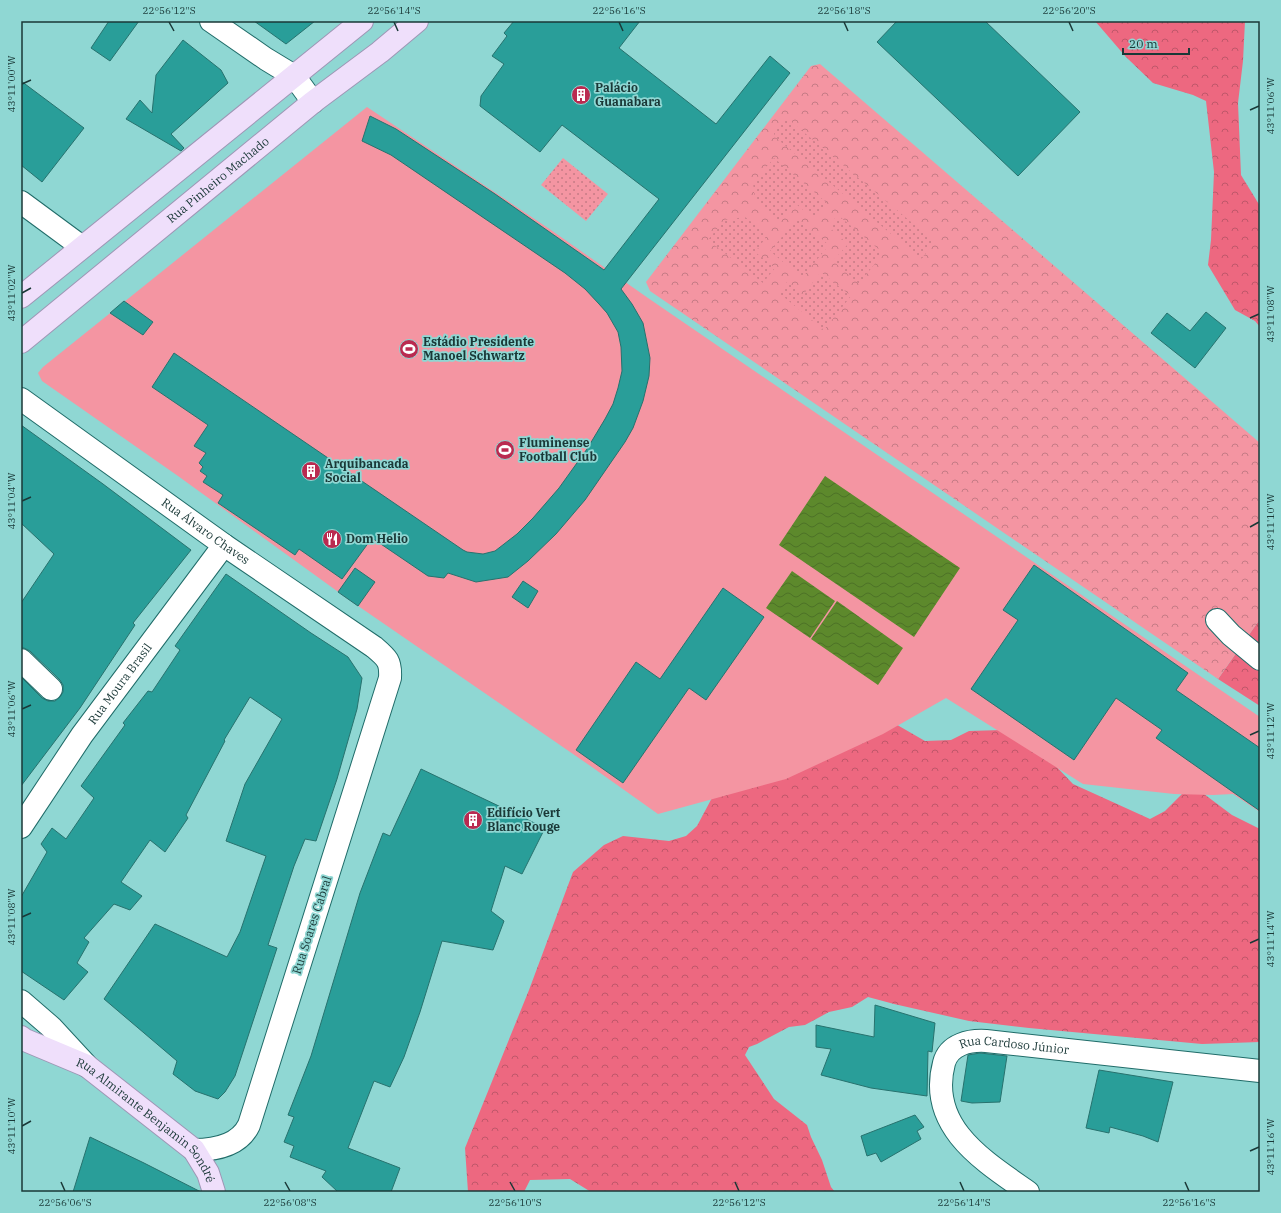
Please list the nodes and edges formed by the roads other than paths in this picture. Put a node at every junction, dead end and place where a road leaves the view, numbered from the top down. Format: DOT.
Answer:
graph roads {
  1 [pos="211,21"];
  2 [pos="362,21"];
  3 [pos="418,21"];
  4 [pos="294,76"];
  5 [pos="313,102"];
  6 [pos="21,202"];
  7 [pos="21,222"];
  8 [pos="75,252"];
  9 [pos="21,297"];
  10 [pos="21,342"];
  11 [pos="21,399"];
  12 [pos="224,544"];
  13 [pos="1217,620"];
  14 [pos="1260,659"];
  15 [pos="21,660"];
  16 [pos="390,662"];
  17 [pos="52,689"];
  18 [pos="21,827"];
  19 [pos="21,1002"];
  20 [pos="21,1037"];
  21 [pos="87,1066"];
  22 [pos="1260,1071"];
  23 [pos="194,1150"];
  24 [pos="214,1191"];
  25 [pos="1028,1192"];
  1 -- 4 [label="street"];
  2 -- 4 [label="main road"];
  3 -- 5 [label="main road, Rua Pinheiro Machado"];
  4 -- 5 [label="street"];
  4 -- 8 [label="main road"];
  5 -- 10 [label="main road, Rua Pinheiro Machado"];
  6 -- 8 [label="street"];
  7 -- 8 [label="street"];
  8 -- 9 [label="main road"];
  11 -- 12 [label="street, Rua Álvaro Chaves"];
  12 -- 16 [label="street, Rua Álvaro Chaves"];
  12 -- 18 [label="street, Rua Moura Brasil"];
  13 -- 14 [label="street"];
  15 -- 17 [label="street"];
  16 -- 23 [label="street, Rua Soares Cabral"];
  19 -- 21 [label="street, Rua Almirante Benjamin Sondré"];
  20 -- 21 [label="main road"];
  21 -- 23 [label="main road, Rua Almirante Benjamin Sondré"];
  22 -- 25 [label="street, Rua Cardoso Júnior"];
  23 -- 24 [label="main road, Rua Almirante Benjamin Sondré"];
}
